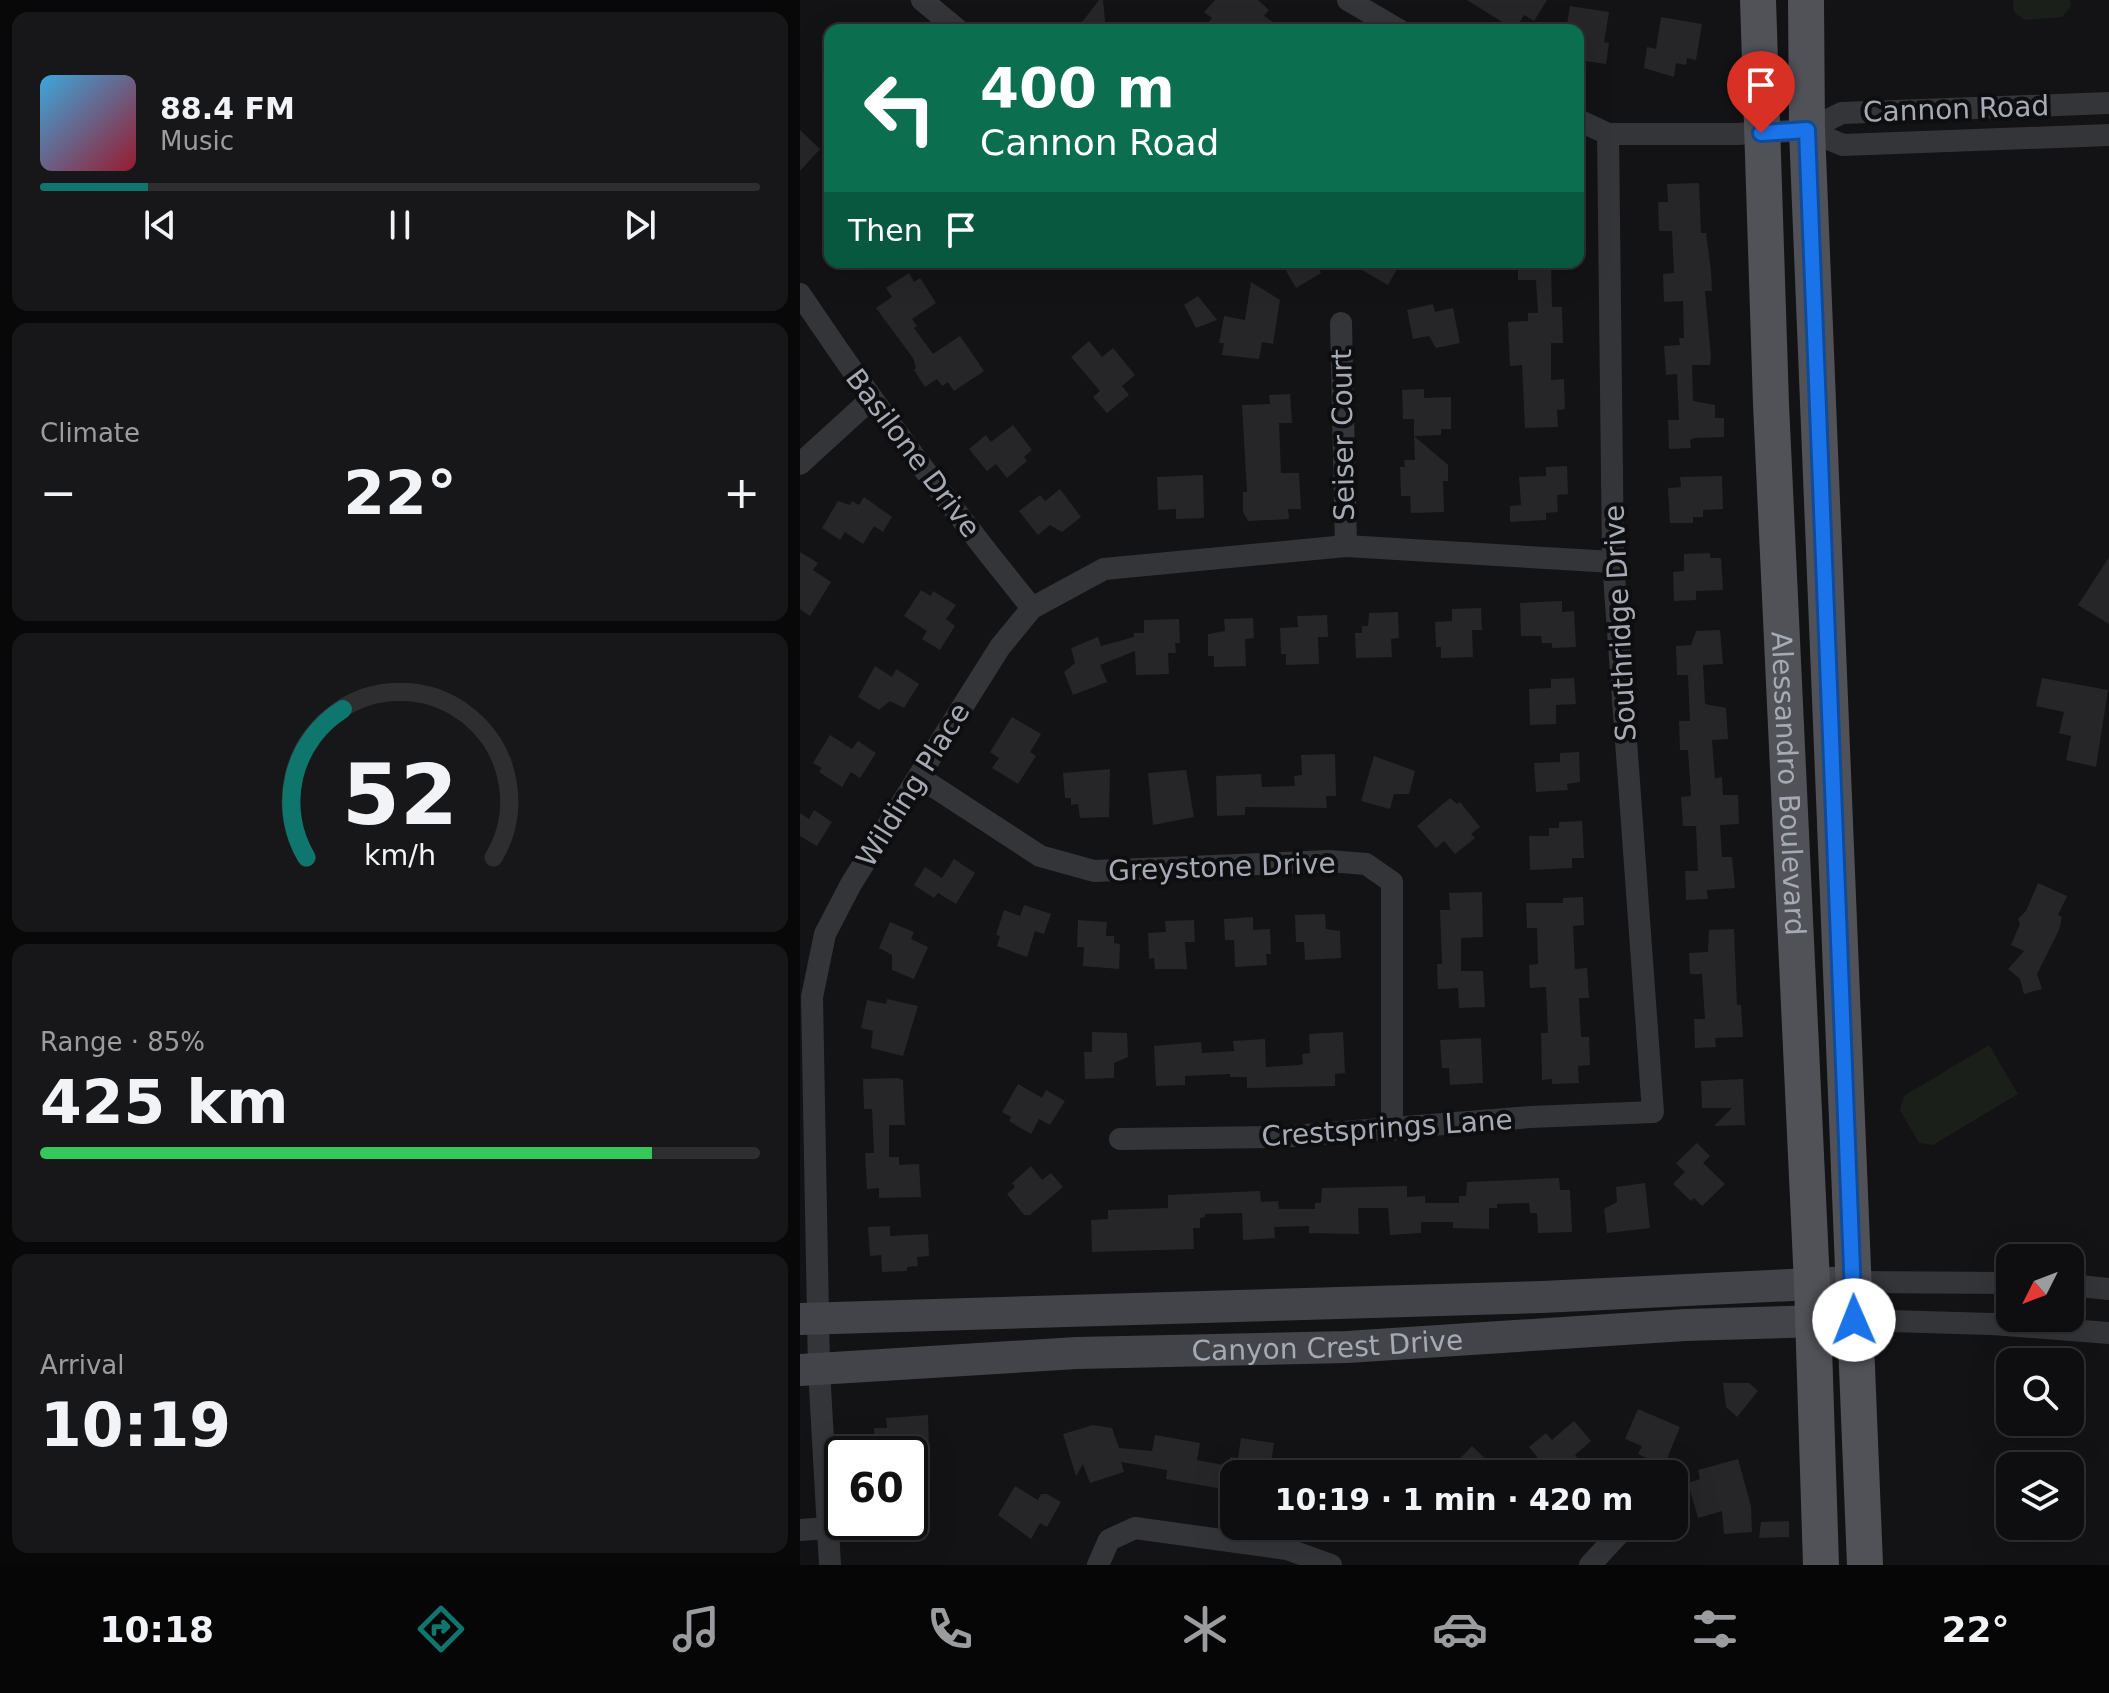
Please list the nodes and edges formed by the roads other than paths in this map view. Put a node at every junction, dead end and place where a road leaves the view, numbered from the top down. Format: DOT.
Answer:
graph roads {
  1 [pos="922,0"];
  2 [pos="1348,0"];
  3 [pos="1758,0"];
  4 [pos="1806,0"];
  5 [pos="951,24"];
  6 [pos="1389,24"];
  7 [pos="2109,103"];
  8 [pos="1584,123"];
  9 [pos="1807,130"];
  10 [pos="1761,133"];
  11 [pos="1608,134"];
  12 [pos="2109,135"];
  13 [pos="800,294"];
  14 [pos="1341,323"];
  15 [pos="870,400"];
  16 [pos="800,464"];
  17 [pos="1346,546"];
  18 [pos="1613,562"];
  19 [pos="1032,608"];
  20 [pos="919,777"];
  21 [pos="1653,1112"];
  22 [pos="1392,1130"];
  23 [pos="1120,1139"];
  24 [pos="806,1141"];
  25 [pos="1853,1282"];
  26 [pos="1996,1283"];
  27 [pos="1812,1284"];
  28 [pos="2084,1286"];
  29 [pos="2109,1289"];
  30 [pos="809,1319"];
  31 [pos="1854,1320"];
  32 [pos="1812,1321"];
  33 [pos="2109,1333"];
  34 [pos="809,1370"];
  35 [pos="824,1495"];
  36 [pos="824,1528"];
  37 [pos="800,1530"];
  38 [pos="829,1540"];
  39 [pos="1613,1540"];
  40 [pos="830,1565"];
  41 [pos="1098,1565"];
  42 [pos="1331,1565"];
  43 [pos="1590,1565"];
  44 [pos="1821,1565"];
  45 [pos="1865,1565"];
  1 -- 5 [label="street"];
  2 -- 6 [label="street"];
  3 -- 10 [label="main road, Alessandro Boulevard"];
  4 -- 9 [label="main road, Alessandro Boulevard"];
  7 -- 9 [label="street, Cannon Road"];
  8 -- 11 [label="street, Cannon Road"];
  9 -- 10 [label="street, Cannon Road"];
  9 -- 12 [label="street, Cannon Road"];
  9 -- 25 [label="main road, Alessandro Boulevard"];
  10 -- 11 [label="street, Cannon Road"];
  10 -- 27 [label="main road, Alessandro Boulevard"];
  11 -- 18 [label="street, Southridge Drive"];
  13 -- 15 [label="street, Basilone Drive"];
  14 -- 17 [label="street, Seiser Court"];
  15 -- 16 [label="street"];
  15 -- 19 [label="street, Basilone Drive"];
  17 -- 18 [label="street, Wilding Place"];
  17 -- 19 [label="street, Wilding Place"];
  18 -- 21 [label="street, Southridge Drive"];
  19 -- 20 [label="street, Wilding Place"];
  20 -- 22 [label="street, Greystone Drive"];
  20 -- 24 [label="street, Wilding Place"];
  21 -- 22 [label="street, Crestsprings Lane"];
  22 -- 23 [label="street, Crestsprings Lane"];
  24 -- 30 [label="street, Wilding Place"];
  25 -- 26 [label="street"];
  25 -- 27 [label="main road, Canyon Crest Drive"];
  25 -- 31 [label="main road, Alessandro Boulevard"];
  27 -- 30 [label="main road, Canyon Crest Drive"];
  27 -- 32 [label="main road, Alessandro Boulevard"];
  28 -- 29 [label="street"];
  30 -- 34 [label="street, Wilding Place"];
  31 -- 32 [label="main road, Canyon Crest Drive"];
  31 -- 33 [label="street"];
  31 -- 45 [label="main road, Alessandro Boulevard"];
  32 -- 34 [label="main road, Canyon Crest Drive"];
  32 -- 44 [label="main road, Alessandro Boulevard"];
  34 -- 35 [label="street, Wilding Place"];
  36 -- 37 [label="street"];
  38 -- 40 [label="street, Wilding Place"];
  39 -- 43 [label="street"];
  41 -- 42 [label="street"];
}
